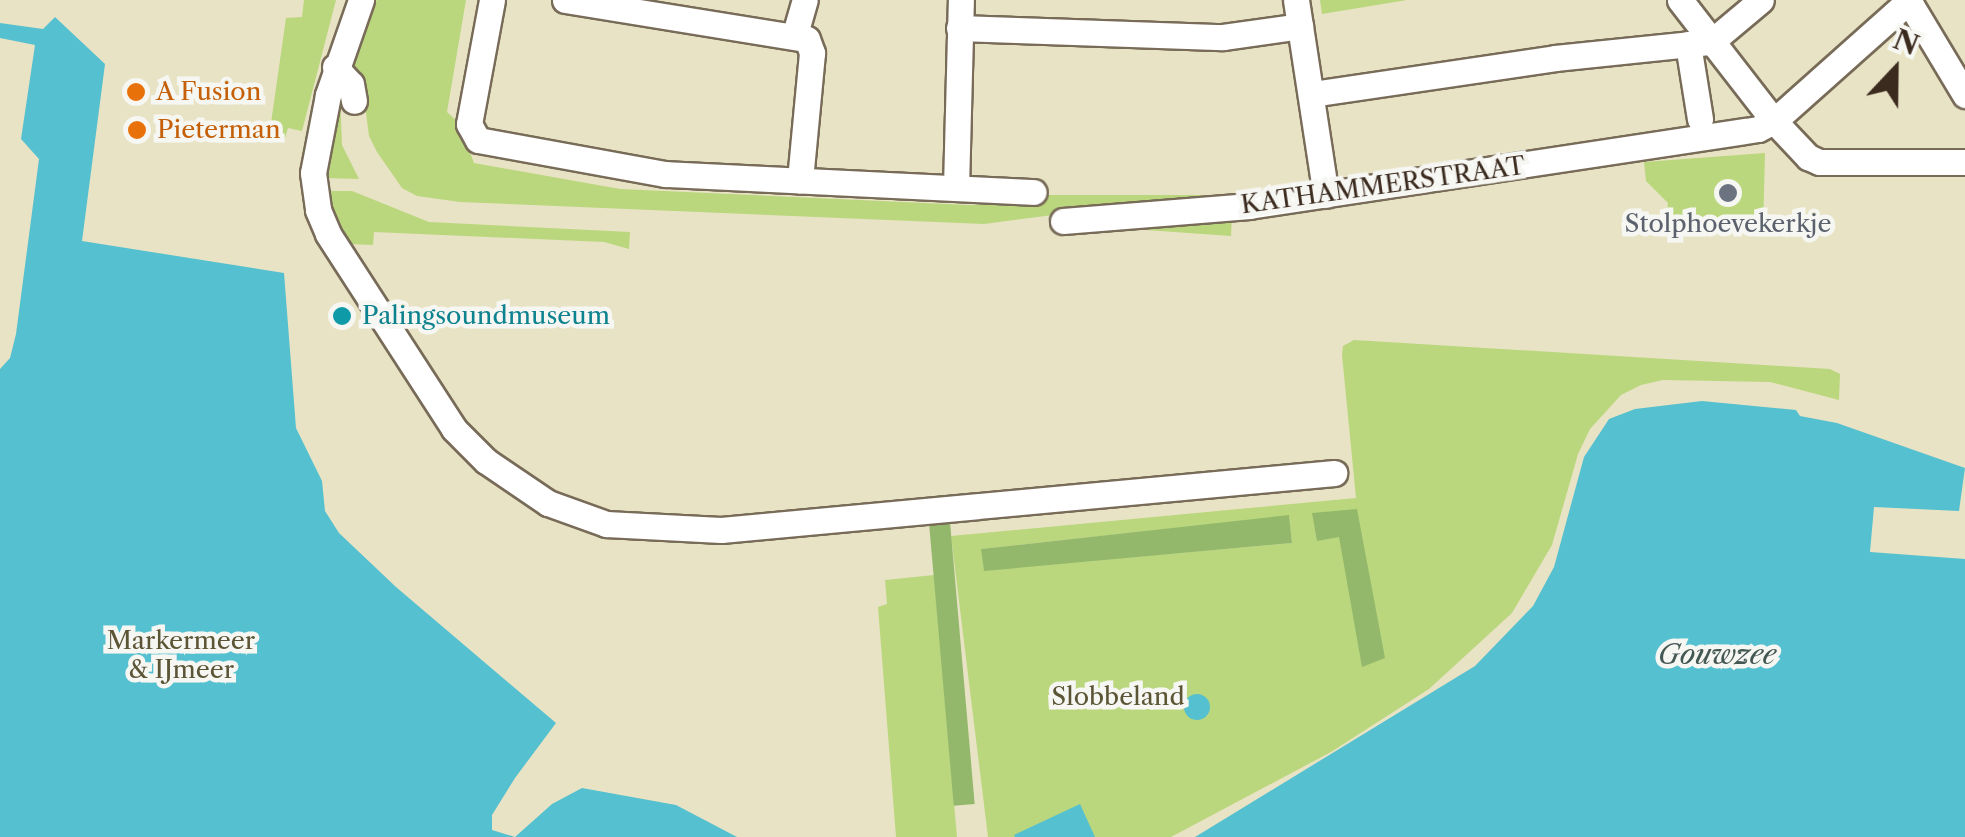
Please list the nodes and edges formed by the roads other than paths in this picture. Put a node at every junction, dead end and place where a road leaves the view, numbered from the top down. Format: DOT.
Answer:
graph roads {
  1 [pos="362,0"];
  2 [pos="492,0"];
  3 [pos="565,0"];
  4 [pos="804,0"];
  5 [pos="961,0"];
  6 [pos="1296,0"];
  7 [pos="1680,0"];
  8 [pos="1761,0"];
  9 [pos="1909,0"];
  10 [pos="640,7"];
  11 [pos="1300,26"];
  12 [pos="959,28"];
  13 [pos="795,34"];
  14 [pos="1699,43"];
  15 [pos="335,67"];
  16 [pos="1312,94"];
  17 [pos="1965,95"];
  18 [pos="354,101"];
  19 [pos="1774,122"];
  20 [pos="1701,129"];
  21 [pos="1965,162"];
  22 [pos="800,180"];
  23 [pos="956,188"];
  24 [pos="1034,192"];
  25 [pos="1326,195"];
  26 [pos="1064,221"];
  27 [pos="1334,473"];
  1 -- 15 [label="street"];
  2 -- 22 [label="street"];
  3 -- 10 [label="street"];
  4 -- 13 [label="street"];
  5 -- 12 [label="street"];
  6 -- 11 [label="street"];
  7 -- 14 [label="street"];
  8 -- 14 [label="street"];
  9 -- 17 [label="street"];
  9 -- 19 [label="street"];
  10 -- 13 [label="street"];
  11 -- 12 [label="street"];
  11 -- 16 [label="street"];
  12 -- 23 [label="street"];
  13 -- 22 [label="street"];
  14 -- 16 [label="street"];
  14 -- 19 [label="street"];
  14 -- 20 [label="street"];
  15 -- 18 [label="street"];
  15 -- 27 [label="street"];
  16 -- 25 [label="street"];
  19 -- 20 [label="street, KATHAMMERSTRAAT"];
  19 -- 21 [label="street"];
  20 -- 25 [label="street, KATHAMMERSTRAAT"];
  22 -- 23 [label="street"];
  23 -- 24 [label="street"];
  25 -- 26 [label="street, KATHAMMERSTRAAT"];
}
